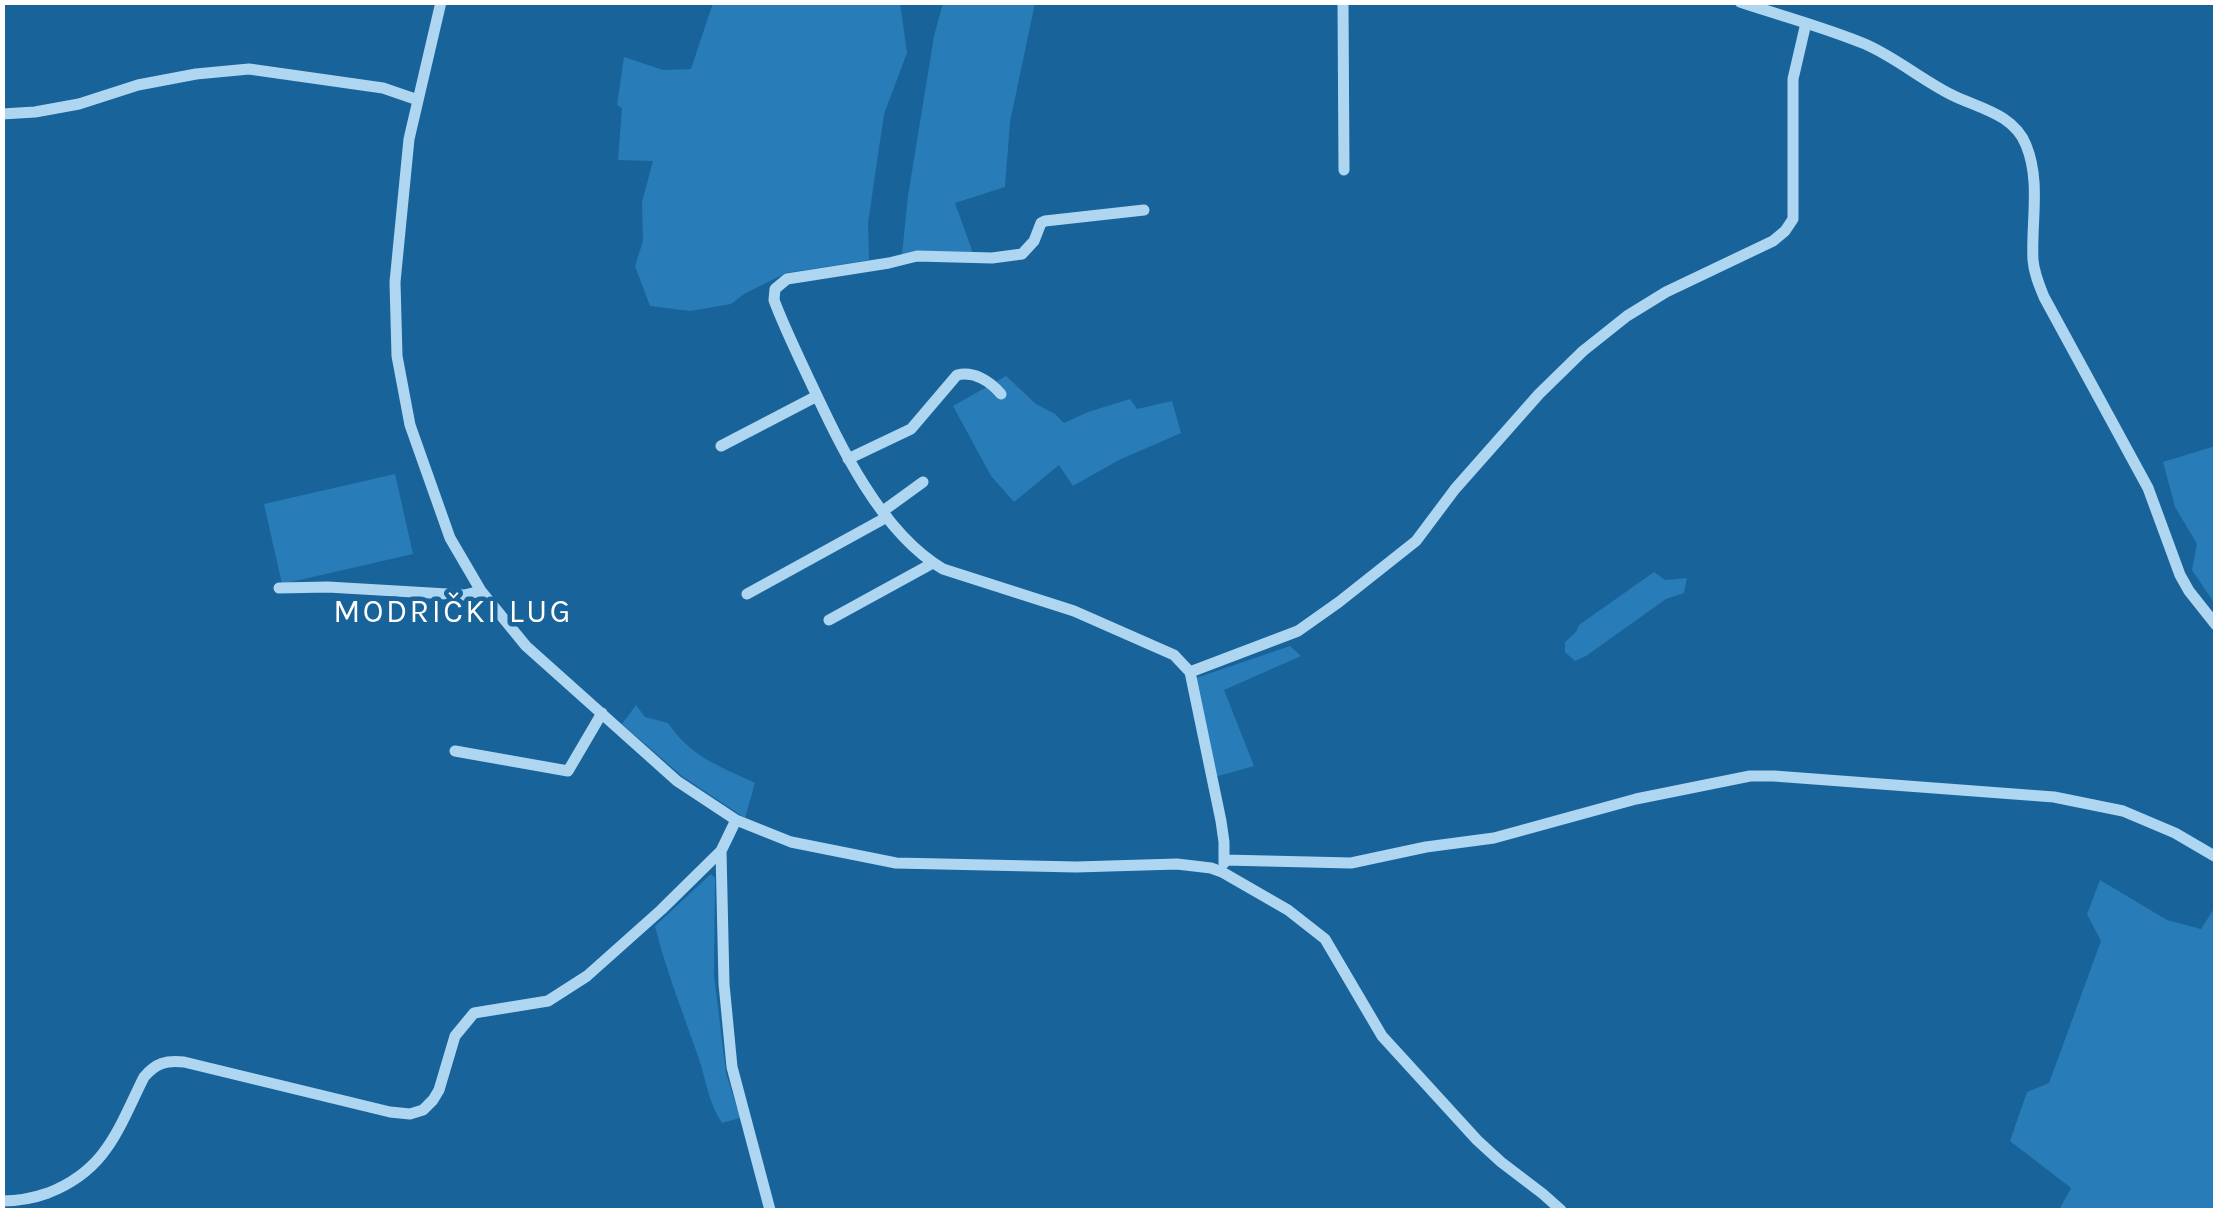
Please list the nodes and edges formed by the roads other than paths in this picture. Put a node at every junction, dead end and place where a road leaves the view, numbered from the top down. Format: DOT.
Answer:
graph roads {
  1 [pos="441,2"];
  2 [pos="1343,2"];
  3 [pos="1740,2"];
  4 [pos="1806,23"];
  5 [pos="418,100"];
  6 [pos="2,114"];
  7 [pos="1344,170"];
  8 [pos="1144,210"];
  9 [pos="1001,394"];
  10 [pos="817,396"];
  11 [pos="721,446"];
  12 [pos="848,460"];
  13 [pos="923,482"];
  14 [pos="885,514"];
  15 [pos="933,563"];
  16 [pos="280,588"];
  17 [pos="480,591"];
  18 [pos="747,594"];
  19 [pos="829,620"];
  20 [pos="2216,624"];
  21 [pos="1190,672"];
  22 [pos="602,713"];
  23 [pos="455,751"];
  24 [pos="736,820"];
  25 [pos="721,850"];
  26 [pos="2216,858"];
  27 [pos="1223,866"];
  28 [pos="2,1201"];
  29 [pos="770,1210"];
  30 [pos="1561,1210"];
  1 -- 5 [label="street"];
  2 -- 7 [label="street"];
  3 -- 4 [label="street"];
  4 -- 20 [label="street"];
  4 -- 21 [label="street"];
  5 -- 6 [label="street"];
  5 -- 17 [label="street"];
  8 -- 10 [label="street"];
  9 -- 12 [label="street"];
  10 -- 11 [label="street"];
  10 -- 12 [label="street"];
  12 -- 14 [label="street"];
  13 -- 14 [label="street"];
  14 -- 15 [label="street"];
  14 -- 18 [label="street"];
  15 -- 19 [label="street"];
  15 -- 21 [label="street"];
  16 -- 17 [label="street"];
  17 -- 22 [label="street"];
  21 -- 27 [label="street"];
  22 -- 23 [label="street"];
  22 -- 24 [label="street"];
  24 -- 25 [label="street"];
  24 -- 27 [label="street"];
  25 -- 28 [label="street"];
  25 -- 29 [label="street"];
  26 -- 27 [label="street"];
  27 -- 30 [label="street"];
}
